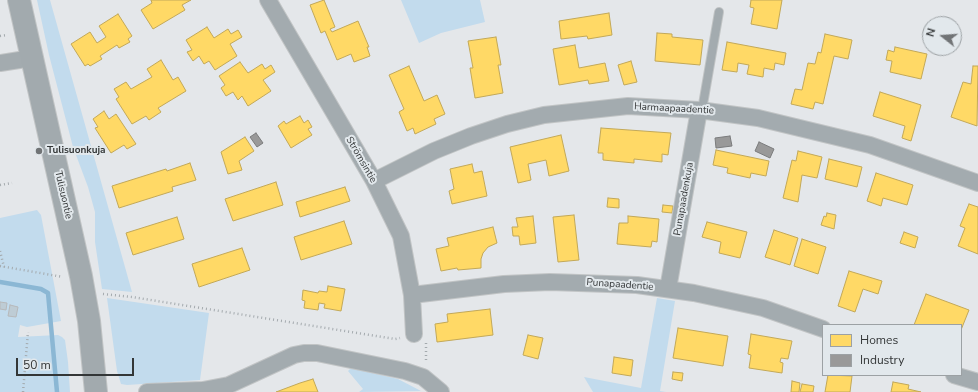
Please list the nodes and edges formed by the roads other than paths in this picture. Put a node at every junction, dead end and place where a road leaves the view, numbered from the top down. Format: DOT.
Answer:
graph roads {
  1 [pos="20,0"];
  2 [pos="268,0"];
  3 [pos="719,12"];
  4 [pos="32,58"];
  5 [pos="0,63"];
  6 [pos="700,110"];
  7 [pos="374,181"];
  8 [pos="978,183"];
  9 [pos="668,289"];
  10 [pos="412,294"];
  11 [pos="822,329"];
  12 [pos="414,334"];
  13 [pos="957,376"];
  14 [pos="978,382"];
  15 [pos="96,392"];
  16 [pos="147,392"];
  17 [pos="441,392"];
  1 -- 4 [label="main road, Tulisuontie"];
  2 -- 7 [label="street, Strömsintie"];
  3 -- 6 [label="lane"];
  4 -- 5 [label="street"];
  4 -- 15 [label="main road, Tulisuontie"];
  6 -- 7 [label="street, Harmaapaadentie"];
  6 -- 8 [label="street, Harmaapaadentie"];
  6 -- 9 [label="street, Punapaadenkuja"];
  7 -- 10 [label="street, Strömsintie"];
  9 -- 10 [label="street, Punapaadentie"];
  9 -- 11 [label="street, Punapaadentie"];
  10 -- 12 [label="street, Strömsintie"];
  13 -- 14 [label="street"];
  16 -- 17 [label="street"];
}
